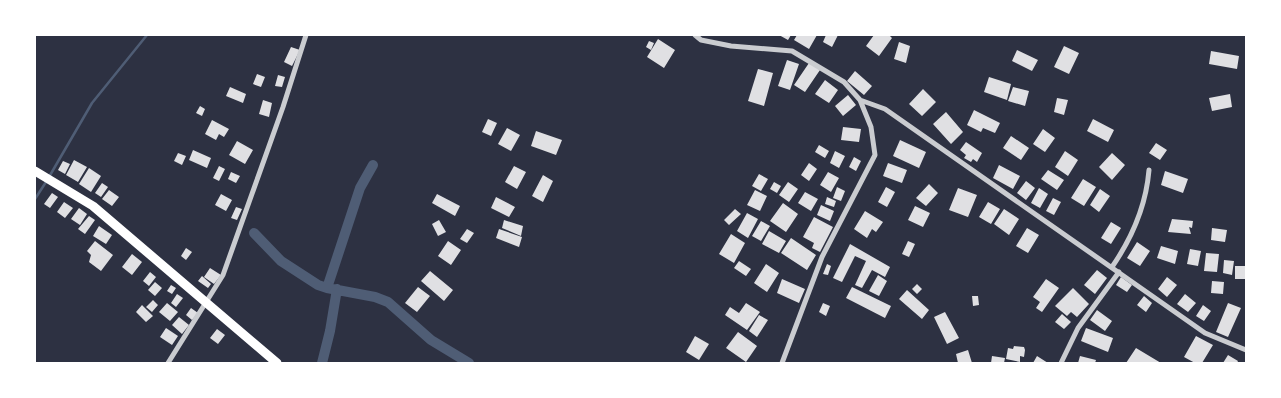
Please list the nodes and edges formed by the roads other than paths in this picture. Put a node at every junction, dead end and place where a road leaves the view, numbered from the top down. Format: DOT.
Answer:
graph roads {
  1 [pos="306,35"];
  2 [pos="695,35"];
  3 [pos="860,100"];
  4 [pos="1149,170"];
  5 [pos="36,172"];
  6 [pos="1112,267"];
  7 [pos="1119,272"];
  8 [pos="206,301"];
  9 [pos="1246,350"];
  10 [pos="168,363"];
  11 [pos="277,363"];
  12 [pos="782,363"];
  13 [pos="1061,363"];
  1 -- 8 [label="street"];
  2 -- 3 [label="street"];
  3 -- 6 [label="street"];
  3 -- 12 [label="street"];
  4 -- 6 [label="street"];
  5 -- 8 [label="main road"];
  6 -- 7 [label="street"];
  7 -- 9 [label="street"];
  7 -- 13 [label="street"];
  8 -- 10 [label="street"];
  8 -- 11 [label="main road"];
}
